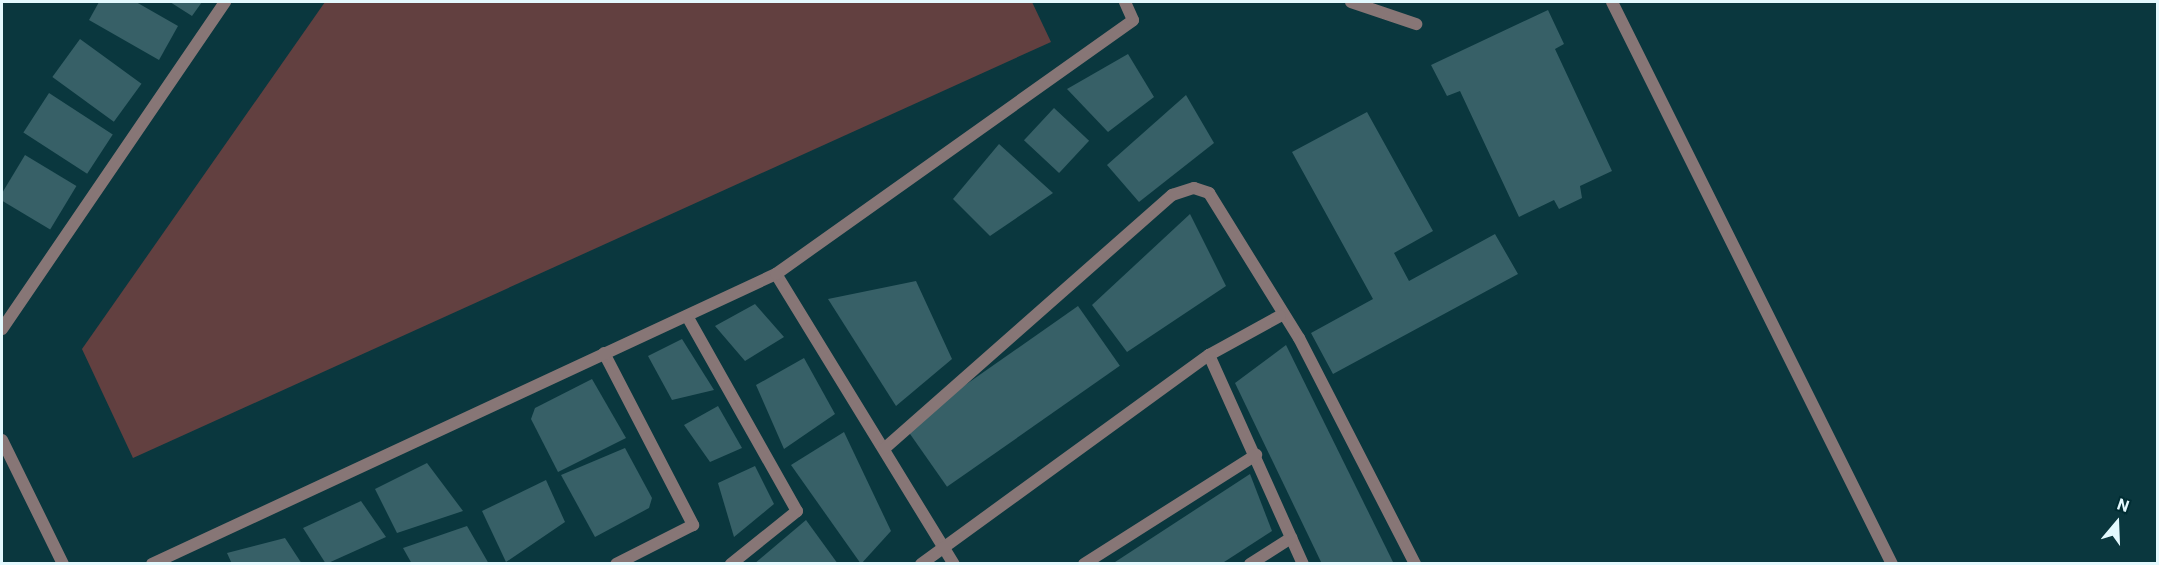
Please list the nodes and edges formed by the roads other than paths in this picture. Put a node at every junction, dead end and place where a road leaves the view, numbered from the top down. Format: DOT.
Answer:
graph roads {
  1 [pos="225,2"];
  2 [pos="1125,2"];
  3 [pos="1351,2"];
  4 [pos="1612,2"];
  5 [pos="1416,24"];
  6 [pos="776,274"];
  7 [pos="687,316"];
  8 [pos="1280,316"];
  9 [pos="2,329"];
  10 [pos="604,354"];
  11 [pos="1209,355"];
  12 [pos="2,440"];
  13 [pos="885,448"];
  14 [pos="1256,455"];
  15 [pos="1291,538"];
  16 [pos="941,548"];
  17 [pos="63,564"];
  18 [pos="152,564"];
  19 [pos="616,564"];
  20 [pos="731,564"];
  21 [pos="921,564"];
  22 [pos="954,564"];
  23 [pos="1084,564"];
  24 [pos="1250,564"];
  25 [pos="1303,564"];
  26 [pos="1415,564"];
  27 [pos="1892,564"];
  1 -- 9 [label="street"];
  2 -- 6 [label="street"];
  3 -- 5 [label="street"];
  4 -- 27 [label="street"];
  6 -- 7 [label="street"];
  6 -- 13 [label="street"];
  7 -- 10 [label="street"];
  7 -- 20 [label="street"];
  8 -- 11 [label="street"];
  8 -- 13 [label="street"];
  8 -- 26 [label="street"];
  10 -- 18 [label="street"];
  10 -- 19 [label="street"];
  11 -- 14 [label="street"];
  11 -- 16 [label="street"];
  12 -- 17 [label="street"];
  13 -- 16 [label="street"];
  14 -- 15 [label="street"];
  14 -- 23 [label="street"];
  15 -- 24 [label="street"];
  15 -- 25 [label="street"];
  16 -- 21 [label="street"];
  16 -- 22 [label="street"];
}
